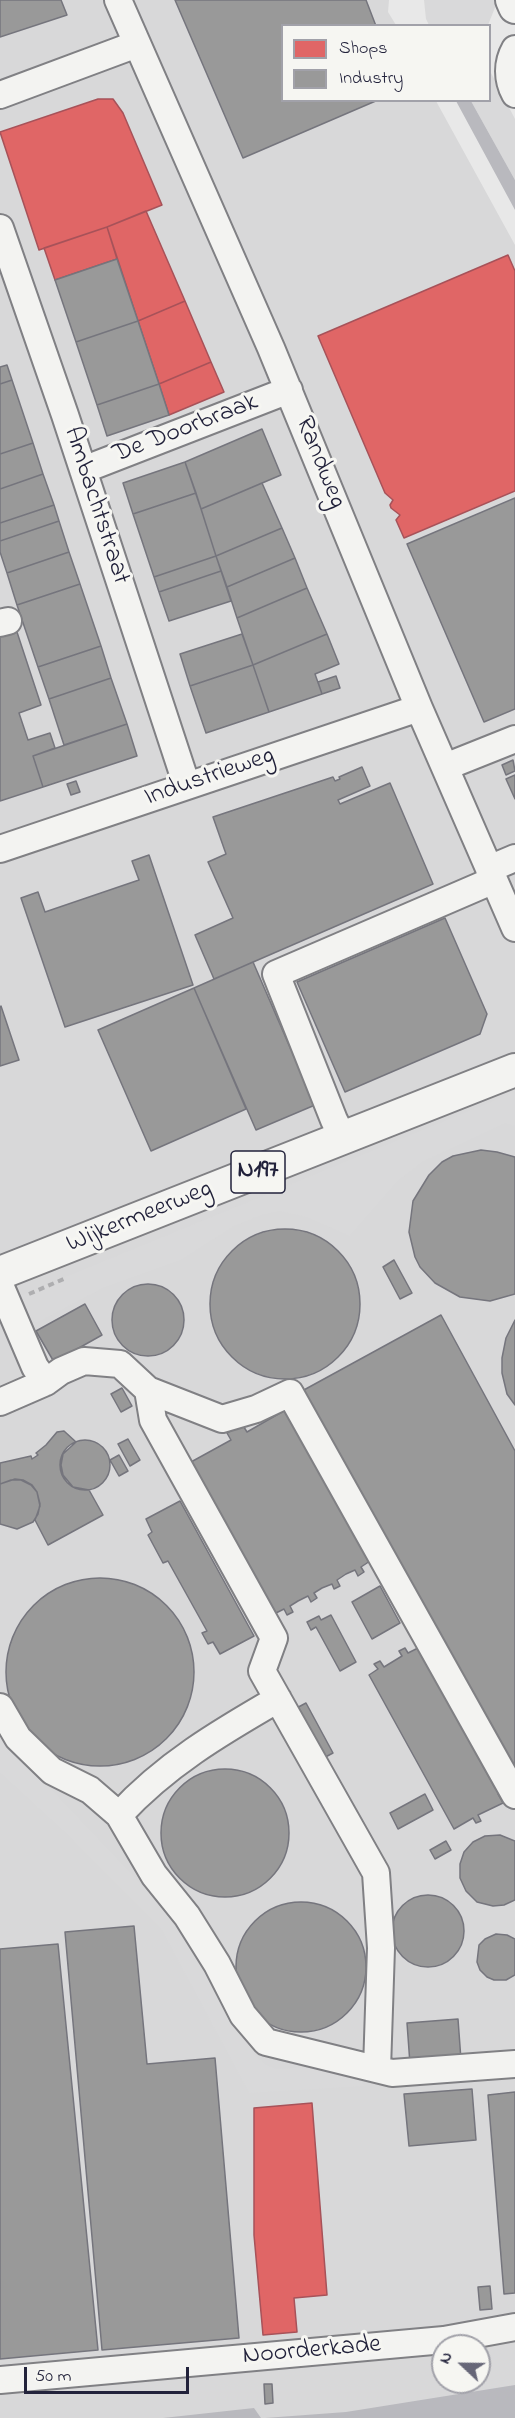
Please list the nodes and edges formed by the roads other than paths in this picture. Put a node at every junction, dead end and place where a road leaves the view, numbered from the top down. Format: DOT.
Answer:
graph roads {
  1 [pos="118,0"];
  2 [pos="512,0"];
  3 [pos="515,7"];
  4 [pos="137,44"];
  5 [pos="515,49"];
  6 [pos="515,94"];
  7 [pos="0,95"];
  8 [pos="0,228"];
  9 [pos="289,390"];
  10 [pos="83,470"];
  11 [pos="419,708"];
  12 [pos="515,739"];
  13 [pos="445,767"];
  14 [pos="187,786"];
  15 [pos="0,849"];
  16 [pos="515,858"];
  17 [pos="492,874"];
  18 [pos="515,928"];
  19 [pos="515,1070"];
  20 [pos="343,1138"];
  21 [pos="0,1273"];
  22 [pos="0,1285"];
  23 [pos="46,1382"];
  24 [pos="148,1390"];
  25 [pos="0,1402"];
  26 [pos="278,1699"];
  27 [pos="0,1707"];
  28 [pos="515,1794"];
  29 [pos="118,1815"];
  30 [pos="515,2064"];
  31 [pos="376,2069"];
  32 [pos="515,2327"];
  33 [pos="0,2380"];
  1 -- 4 [label="street, Randweg"];
  2 -- 3 [label="main road"];
  4 -- 7 [label="street"];
  4 -- 9 [label="street, Randweg"];
  5 -- 6 [label="street"];
  8 -- 10 [label="street, Ambachtstraat"];
  9 -- 10 [label="street, De Doorbraak"];
  9 -- 11 [label="street, Randweg"];
  10 -- 14 [label="street, Ambachtstraat"];
  11 -- 13 [label="street, Randweg"];
  11 -- 14 [label="street, Industrieweg"];
  12 -- 13 [label="street"];
  13 -- 17 [label="street, Randweg"];
  14 -- 15 [label="street, Industrieweg"];
  16 -- 17 [label="street"];
  17 -- 18 [label="street, Randweg"];
  17 -- 20 [label="street"];
  19 -- 20 [label="main road, Wijkermeerweg / N197"];
  20 -- 21 [label="main road, Wijkermeerweg / N197"];
  22 -- 23 [label="street"];
  23 -- 24 [label="street"];
  23 -- 25 [label="street"];
  24 -- 26 [label="street"];
  24 -- 28 [label="street"];
  26 -- 29 [label="street"];
  26 -- 31 [label="street"];
  27 -- 29 [label="street"];
  29 -- 31 [label="street"];
  30 -- 31 [label="street"];
  32 -- 33 [label="street, Noorderkade"];
}
